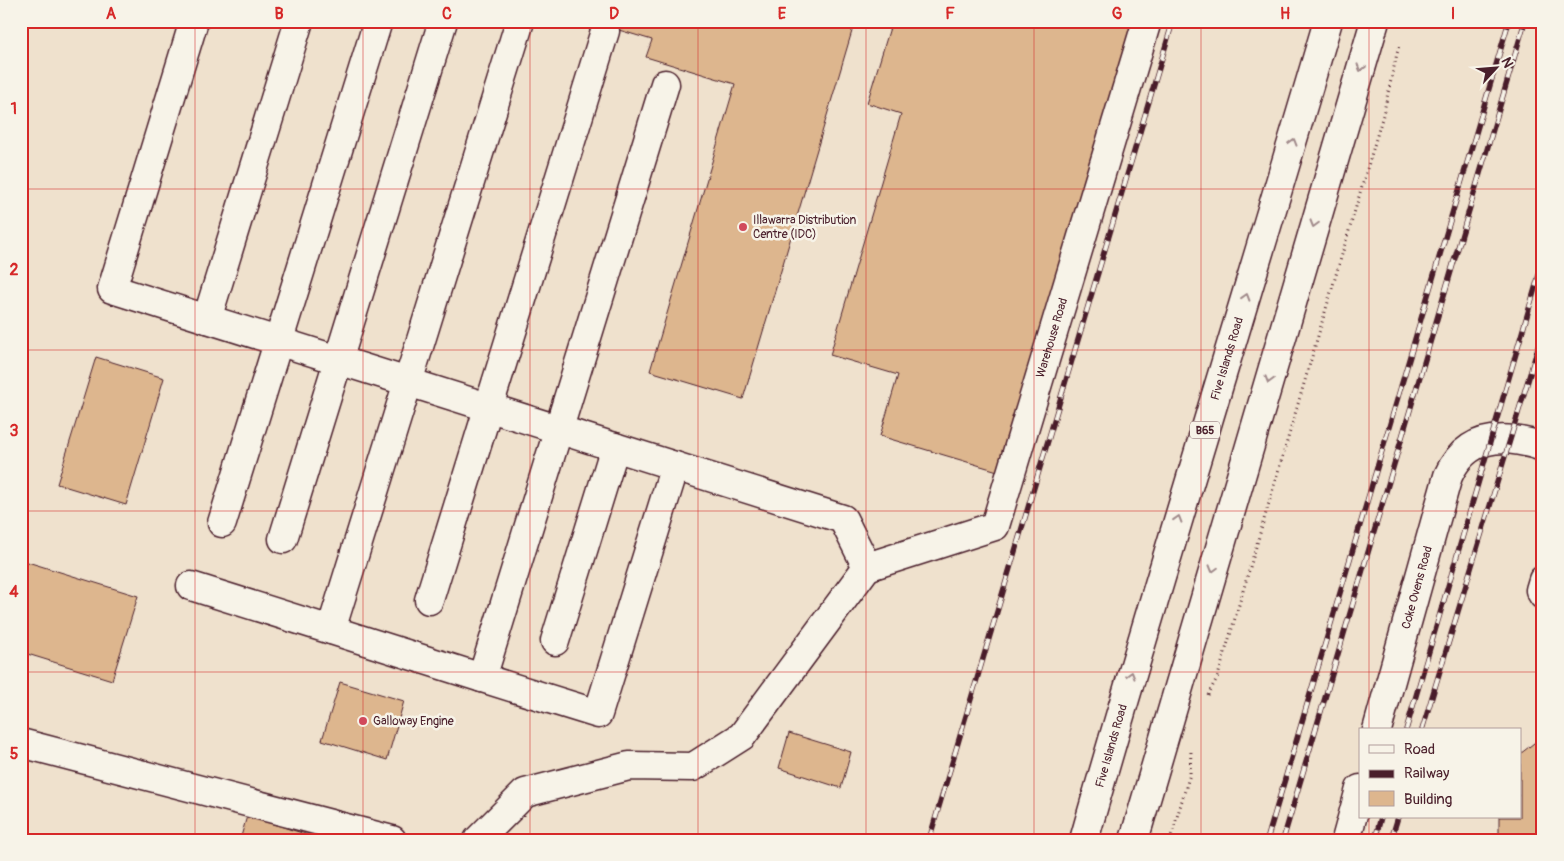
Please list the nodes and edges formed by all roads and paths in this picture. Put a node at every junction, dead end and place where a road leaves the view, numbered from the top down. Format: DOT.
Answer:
graph roads {
  1 [pos="194,21"];
  2 [pos="299,21"];
  3 [pos="378,21"];
  4 [pos="443,21"];
  5 [pos="520,21"];
  6 [pos="1147,21"];
  7 [pos="1328,21"];
  8 [pos="1375,21"];
  9 [pos="605,31"];
  10 [pos="1400,40"];
  11 [pos="665,84"];
  12 [pos="207,319"];
  13 [pos="278,341"];
  14 [pos="338,360"];
  15 [pos="408,382"];
  16 [pos="488,407"];
  17 [pos="558,429"];
  18 [pos="615,447"];
  19 [pos="1543,447"];
  20 [pos="675,466"];
  21 [pos="222,522"];
  22 [pos="283,539"];
  23 [pos="867,567"];
  24 [pos="1543,580"];
  25 [pos="191,586"];
  26 [pos="1543,595"];
  27 [pos="429,600"];
  28 [pos="331,630"];
  29 [pos="555,641"];
  30 [pos="482,678"];
  31 [pos="1205,701"];
  32 [pos="1378,728"];
  33 [pos="21,743"];
  34 [pos="1191,748"];
  35 [pos="1359,793"];
  36 [pos="392,840"];
  37 [pos="478,840"];
  38 [pos="1084,840"];
  39 [pos="1134,840"];
  40 [pos="1170,840"];
  41 [pos="1346,840"];
  1 -- 12 [label="main road"];
  2 -- 12 [label="main road"];
  3 -- 13 [label="main road"];
  4 -- 14 [label="main road"];
  5 -- 15 [label="main road"];
  6 -- 23 [label="main road, Warehouse Road"];
  38 -- 7 [label="main road, Five Islands Road / B65, one-way"];
  8 -- 39 [label="main road, one-way"];
  9 -- 16 [label="main road"];
  10 -- 31 [label="path"];
  11 -- 17 [label="main road"];
  12 -- 13 [label="main road"];
  13 -- 14 [label="main road"];
  13 -- 21 [label="main road"];
  14 -- 15 [label="main road"];
  14 -- 22 [label="main road"];
  15 -- 16 [label="main road"];
  15 -- 28 [label="main road"];
  16 -- 17 [label="main road"];
  16 -- 27 [label="main road"];
  17 -- 18 [label="main road"];
  17 -- 30 [label="main road"];
  18 -- 20 [label="main road"];
  18 -- 29 [label="main road"];
  19 -- 32 [label="main road, Coke Ovens Road"];
  20 -- 23 [label="main road"];
  20 -- 30 [label="main road"];
  23 -- 37 [label="main road"];
  24 -- 26 [label="main road"];
  25 -- 28 [label="main road"];
  28 -- 30 [label="main road"];
  33 -- 36 [label="main road"];
  34 -- 40 [label="path"];
  35 -- 41 [label="main road"];
}
